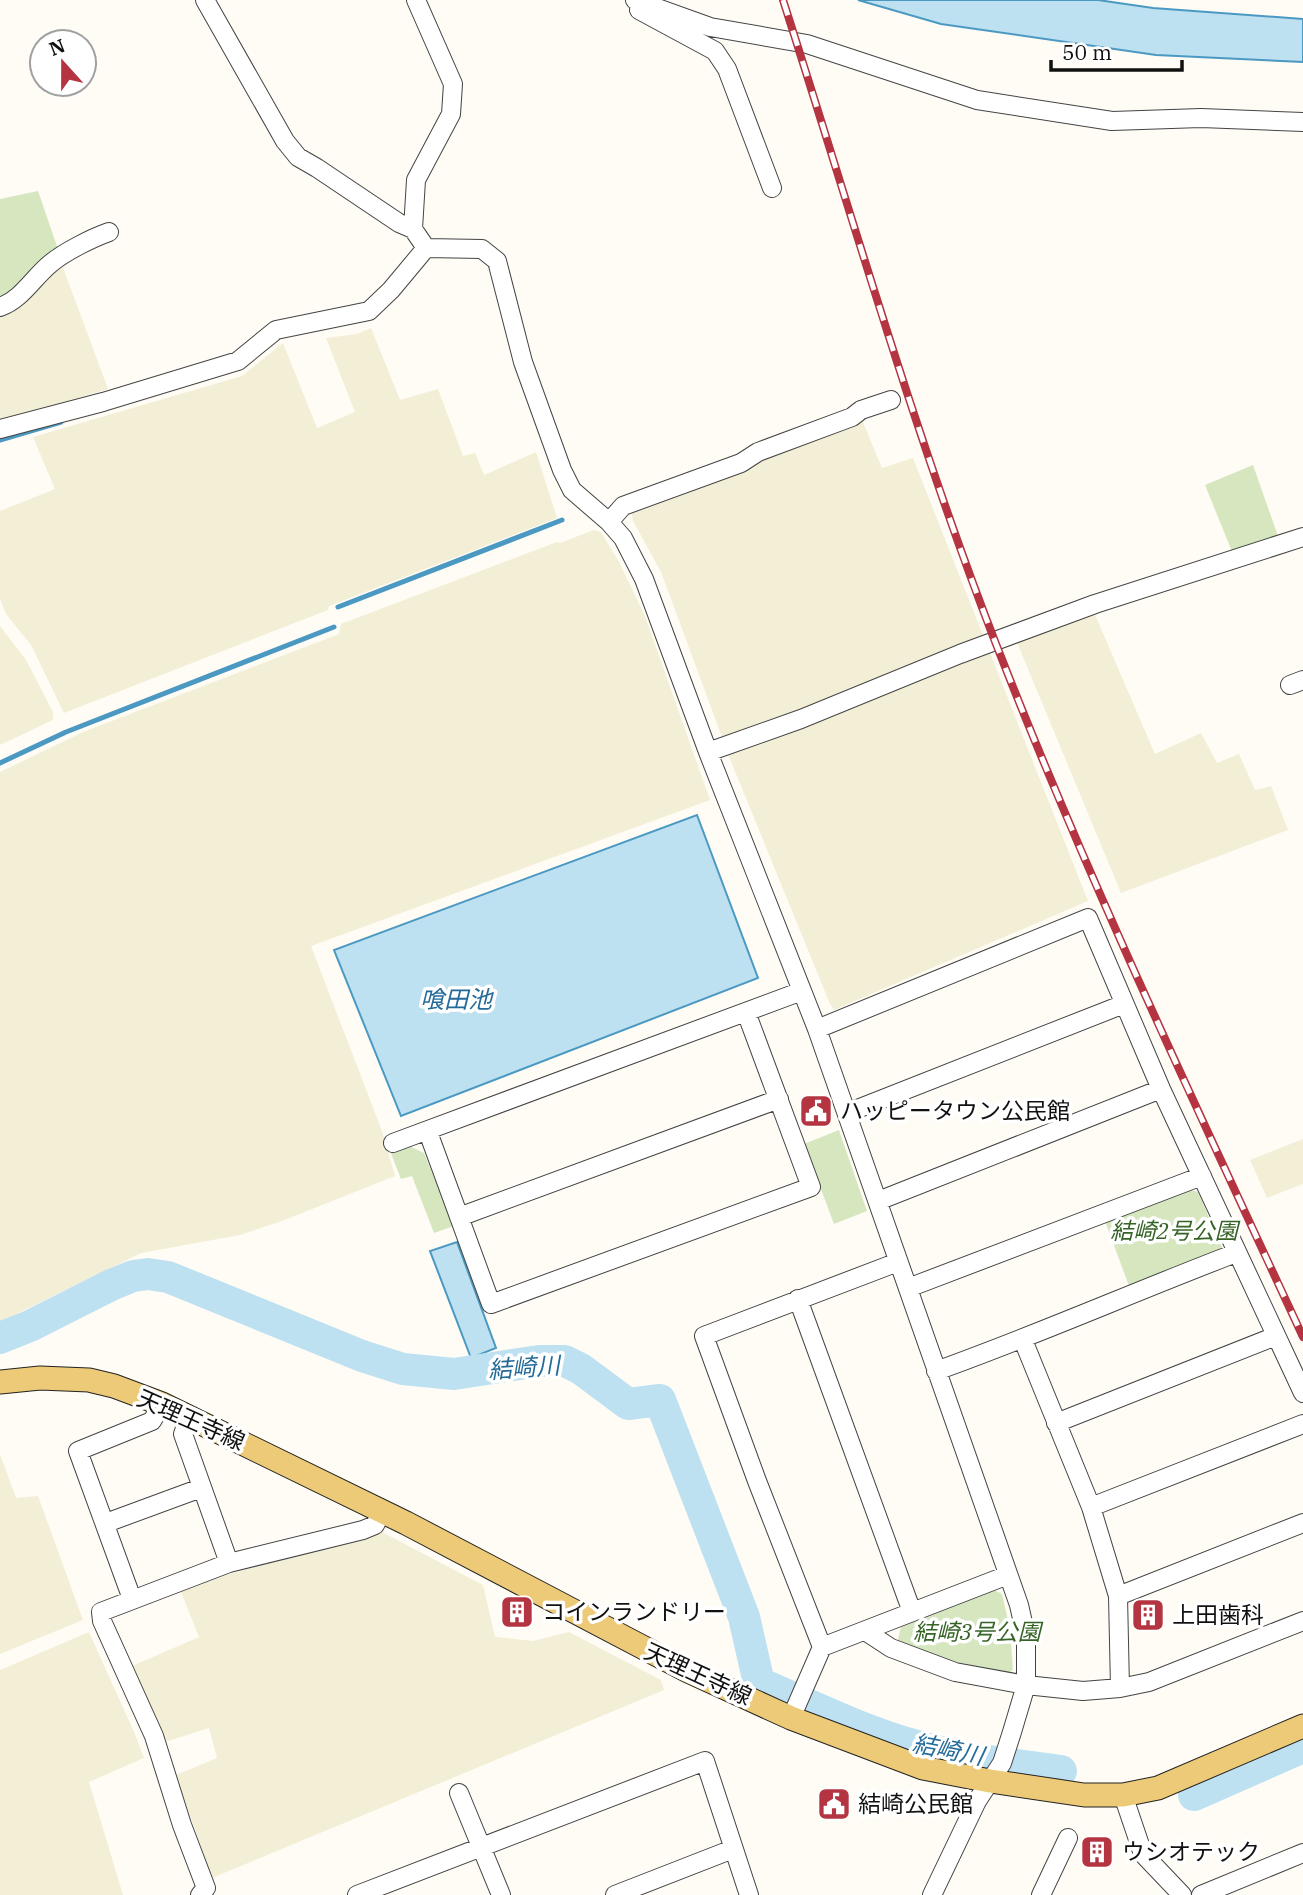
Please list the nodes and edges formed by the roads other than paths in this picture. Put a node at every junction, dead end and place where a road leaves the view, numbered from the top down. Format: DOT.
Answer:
graph roads {
  1 [pos="205,0"];
  2 [pos="416,0"];
  3 [pos="632,0"];
  4 [pos="1303,122"];
  5 [pos="772,188"];
  6 [pos="413,229"];
  7 [pos="109,232"];
  8 [pos="426,248"];
  9 [pos="0,307"];
  10 [pos="891,400"];
  11 [pos="0,429"];
  12 [pos="609,522"];
  13 [pos="1303,537"];
  14 [pos="708,752"];
  15 [pos="802,991"];
  16 [pos="1124,1004"];
  17 [pos="746,1012"];
  18 [pos="817,1029"];
  19 [pos="1161,1088"];
  20 [pos="779,1099"];
  21 [pos="847,1113"];
  22 [pos="428,1132"];
  23 [pos="393,1143"];
  24 [pos="1202,1177"];
  25 [pos="878,1201"];
  26 [pos="459,1217"];
  27 [pos="1236,1253"];
  28 [pos="898,1262"];
  29 [pos="908,1288"];
  30 [pos="798,1299"];
  31 [pos="1276,1336"];
  32 [pos="1023,1340"];
  33 [pos="936,1371"];
  34 [pos="0,1382"];
  35 [pos="1303,1393"];
  36 [pos="162,1404"];
  37 [pos="189,1417"];
  38 [pos="1056,1423"];
  39 [pos="1303,1424"];
  40 [pos="201,1488"];
  41 [pos="1091,1507"];
  42 [pos="382,1511"];
  43 [pos="106,1523"];
  44 [pos="1303,1523"];
  45 [pos="229,1563"];
  46 [pos="1008,1575"];
  47 [pos="1118,1595"];
  48 [pos="132,1599"];
  49 [pos="912,1612"];
  50 [pos="1303,1621"];
  51 [pos="865,1631"];
  52 [pos="822,1647"];
  53 [pos="1026,1685"];
  54 [pos="1120,1688"];
  55 [pos="791,1718"];
  56 [pos="1303,1726"];
  57 [pos="990,1781"];
  58 [pos="459,1793"];
  59 [pos="1123,1796"];
  60 [pos="1068,1838"];
  61 [pos="481,1848"];
  62 [pos="733,1849"];
  63 [pos="1303,1853"];
  64 [pos="200,1895"];
  65 [pos="357,1895"];
  66 [pos="501,1895"];
  67 [pos="615,1895"];
  68 [pos="749,1895"];
  69 [pos="932,1895"];
  70 [pos="1041,1895"];
  71 [pos="1182,1895"];
  72 [pos="1200,1895"];
  1 -- 6 [label="street"];
  2 -- 6 [label="street"];
  3 -- 4 [label="street"];
  3 -- 5 [label="street"];
  6 -- 8 [label="street"];
  7 -- 9 [label="street"];
  8 -- 11 [label="street"];
  8 -- 12 [label="street"];
  10 -- 12 [label="street"];
  12 -- 14 [label="street"];
  13 -- 14 [label="street"];
  14 -- 15 [label="street"];
  15 -- 17 [label="street"];
  15 -- 18 [label="street"];
  16 -- 18 [label="street"];
  16 -- 19 [label="street"];
  16 -- 21 [label="street"];
  17 -- 20 [label="street"];
  17 -- 22 [label="street"];
  18 -- 21 [label="street"];
  19 -- 24 [label="street"];
  19 -- 25 [label="street"];
  20 -- 26 [label="street"];
  20 -- 26 [label="street"];
  21 -- 25 [label="street"];
  22 -- 23 [label="street"];
  22 -- 26 [label="street"];
  24 -- 27 [label="street"];
  24 -- 29 [label="street"];
  25 -- 28 [label="street"];
  27 -- 31 [label="street"];
  27 -- 32 [label="street"];
  28 -- 29 [label="street"];
  28 -- 30 [label="street"];
  29 -- 33 [label="street"];
  30 -- 49 [label="street"];
  30 -- 52 [label="street"];
  31 -- 35 [label="street"];
  31 -- 38 [label="street"];
  32 -- 33 [label="street"];
  32 -- 38 [label="street"];
  33 -- 46 [label="street"];
  34 -- 36 [label="main road, 天理王寺線"];
  36 -- 37 [label="main road, 天理王寺線"];
  36 -- 43 [label="street"];
  37 -- 40 [label="street"];
  37 -- 42 [label="main road, 天理王寺線"];
  38 -- 41 [label="street"];
  39 -- 41 [label="street"];
  40 -- 43 [label="street"];
  40 -- 45 [label="street"];
  41 -- 47 [label="street"];
  42 -- 45 [label="street"];
  42 -- 55 [label="main road, 天理王寺線"];
  43 -- 48 [label="street"];
  44 -- 47 [label="street"];
  45 -- 48 [label="street"];
  46 -- 49 [label="street"];
  46 -- 53 [label="street"];
  47 -- 54 [label="street"];
  48 -- 64 [label="street"];
  49 -- 51 [label="street"];
  50 -- 54 [label="street"];
  51 -- 52 [label="street"];
  51 -- 53 [label="street"];
  52 -- 55 [label="street"];
  53 -- 54 [label="street"];
  53 -- 57 [label="street"];
  55 -- 57 [label="main road, 天理王寺線"];
  56 -- 59 [label="main road, 天理王寺線"];
  57 -- 59 [label="main road, 天理王寺線"];
  57 -- 69 [label="street"];
  58 -- 61 [label="street"];
  59 -- 71 [label="street"];
  60 -- 70 [label="street"];
  61 -- 62 [label="street"];
  61 -- 65 [label="street"];
  61 -- 66 [label="street"];
  62 -- 67 [label="street"];
  62 -- 68 [label="street"];
  63 -- 72 [label="street"];
}
